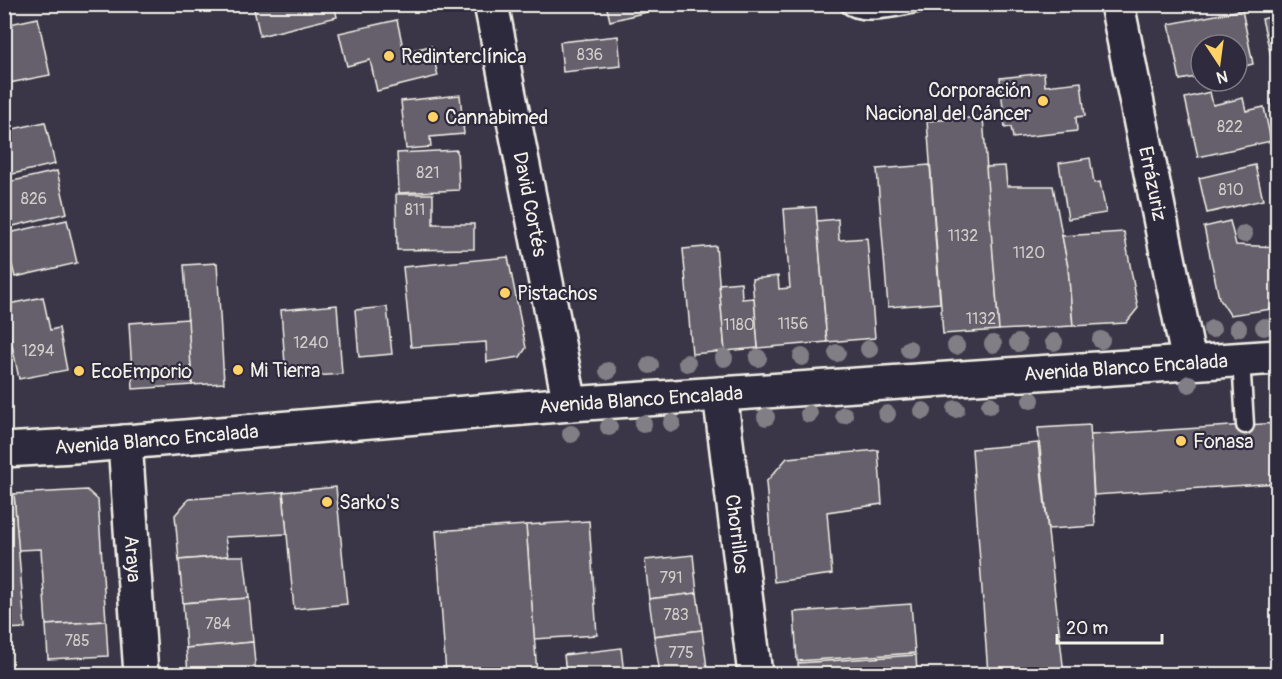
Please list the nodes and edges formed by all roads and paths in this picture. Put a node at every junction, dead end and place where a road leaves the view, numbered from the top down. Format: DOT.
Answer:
graph roads {
  1 [pos="491,4"];
  2 [pos="848,4"];
  3 [pos="917,4"];
  4 [pos="1117,4"];
  5 [pos="1278,357"];
  6 [pos="1241,359"];
  7 [pos="1189,362"];
  8 [pos="720,394"];
  9 [pos="570,404"];
  10 [pos="1245,425"];
  11 [pos="126,442"];
  12 [pos="4,450"];
  13 [pos="141,675"];
  14 [pos="755,675"];
  1 -- 9 [label="street, David Cortés"];
  2 -- 3 [label="lane"];
  4 -- 7 [label="street, Errázuriz"];
  5 -- 6 [label="street, Avenida Blanco Encalada"];
  6 -- 7 [label="street, Avenida Blanco Encalada"];
  6 -- 10 [label="lane"];
  7 -- 8 [label="street, Avenida Blanco Encalada"];
  8 -- 9 [label="street, Avenida Blanco Encalada"];
  8 -- 14 [label="street, Chorrillos"];
  9 -- 11 [label="street, Avenida Blanco Encalada"];
  11 -- 12 [label="street, Avenida Blanco Encalada"];
  11 -- 13 [label="street, Araya"];
}
